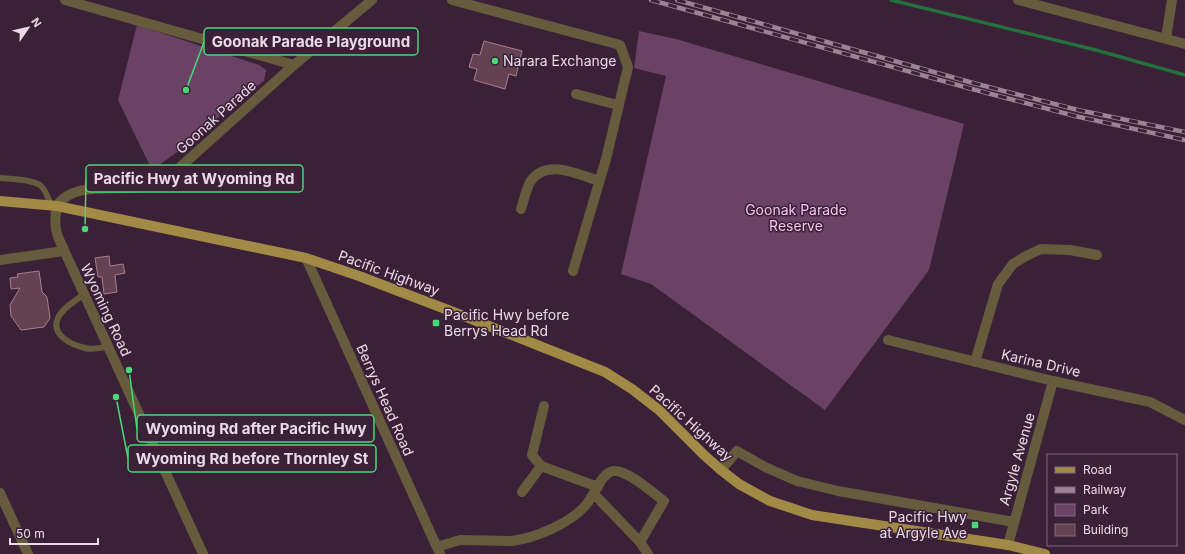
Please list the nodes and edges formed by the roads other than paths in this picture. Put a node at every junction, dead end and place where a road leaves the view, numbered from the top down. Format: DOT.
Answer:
graph roads {
  1 [pos="65,0"];
  2 [pos="372,0"];
  3 [pos="452,0"];
  4 [pos="1018,0"];
  5 [pos="1172,0"];
  6 [pos="1166,38"];
  7 [pos="1185,44"];
  8 [pos="294,65"];
  9 [pos="576,94"];
  10 [pos="618,105"];
  11 [pos="0,178"];
  12 [pos="599,181"];
  13 [pos="0,201"];
  14 [pos="32,204"];
  15 [pos="0,206"];
  16 [pos="54,206"];
  17 [pos="520,209"];
  18 [pos="64,251"];
  19 [pos="1097,255"];
  20 [pos="306,258"];
  21 [pos="0,260"];
  22 [pos="573,271"];
  23 [pos="83,295"];
  24 [pos="888,340"];
  25 [pos="107,347"];
  26 [pos="975,362"];
  27 [pos="1053,381"];
  28 [pos="544,406"];
  29 [pos="1185,420"];
  30 [pos="541,466"];
  31 [pos="721,470"];
  32 [pos="596,490"];
  33 [pos="522,492"];
  34 [pos="0,493"];
  35 [pos="1014,522"];
  36 [pos="640,542"];
  37 [pos="1008,545"];
  38 [pos="438,551"];
  39 [pos="28,554"];
  40 [pos="203,554"];
  41 [pos="648,554"];
  42 [pos="1041,554"];
  1 -- 8 [label="street"];
  2 -- 8 [label="street, Goonak Parade"];
  3 -- 10 [label="street"];
  4 -- 6 [label="street"];
  5 -- 6 [label="street"];
  6 -- 7 [label="street"];
  8 -- 16 [label="street, Goonak Parade"];
  9 -- 10 [label="street"];
  10 -- 12 [label="street"];
  11 -- 16 [label="lane"];
  12 -- 17 [label="street"];
  12 -- 22 [label="street"];
  13 -- 14 [label="main road, Pacific Highway"];
  14 -- 15 [label="main road, Pacific Highway"];
  14 -- 16 [label="main road, Pacific Highway"];
  16 -- 18 [label="street, Wyoming Road"];
  16 -- 20 [label="main road, Pacific Highway"];
  18 -- 21 [label="street"];
  18 -- 23 [label="street, Wyoming Road"];
  19 -- 26 [label="street"];
  20 -- 31 [label="main road, Pacific Highway"];
  20 -- 38 [label="street, Berrys Head Road"];
  23 -- 25 [label="street, Wyoming Road"];
  23 -- 25 [label="lane"];
  24 -- 26 [label="street, Karina Drive"];
  25 -- 40 [label="street, Wyoming Road"];
  26 -- 27 [label="street, Karina Drive"];
  27 -- 29 [label="street, Karina Drive"];
  27 -- 35 [label="street, Argyle Avenue"];
  28 -- 30 [label="street"];
  30 -- 32 [label="street"];
  30 -- 33 [label="street"];
  31 -- 35 [label="street"];
  31 -- 37 [label="main road, Pacific Highway"];
  32 -- 36 [label="street"];
  32 -- 36 [label="street"];
  32 -- 38 [label="street"];
  34 -- 39 [label="street"];
  35 -- 37 [label="street, Argyle Avenue"];
  36 -- 41 [label="street"];
  37 -- 42 [label="main road, Pacific Highway"];
}
